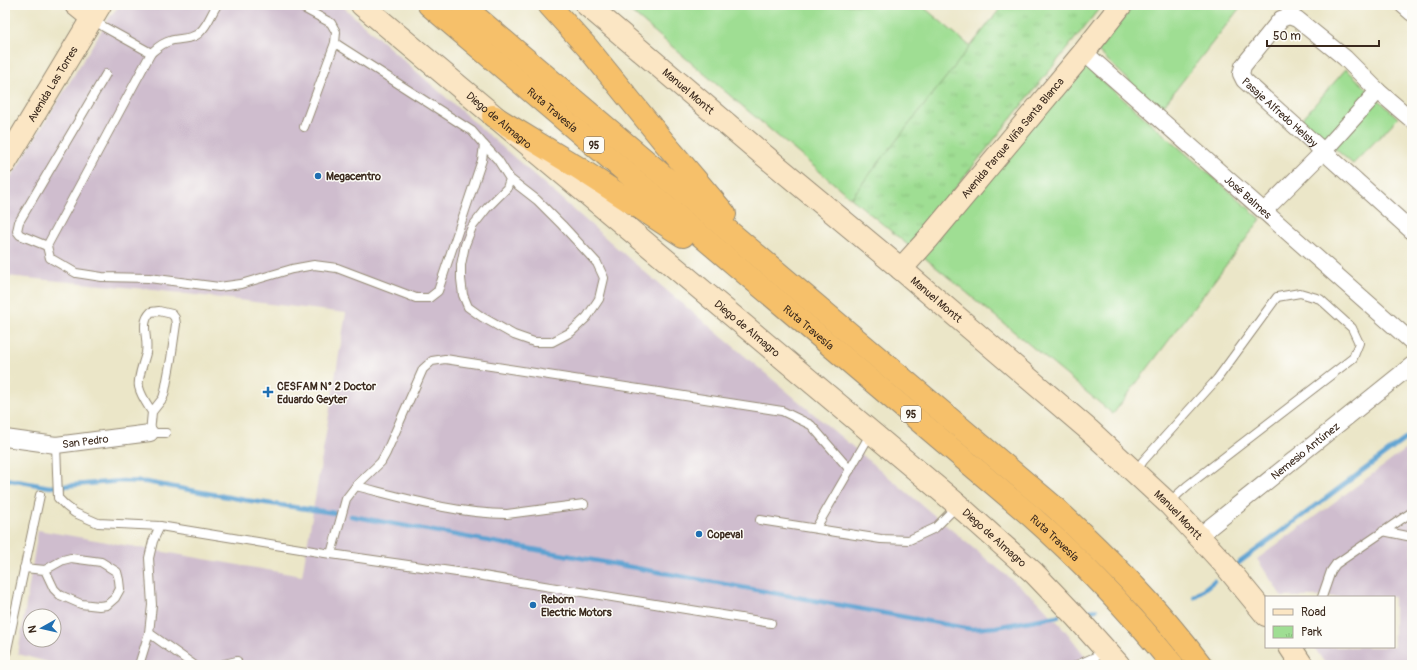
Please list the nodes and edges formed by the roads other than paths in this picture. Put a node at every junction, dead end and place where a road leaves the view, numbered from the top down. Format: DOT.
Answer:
graph roads {
  1 [pos="217,5"];
  2 [pos="298,5"];
  3 [pos="362,5"];
  4 [pos="428,5"];
  5 [pos="462,5"];
  6 [pos="549,5"];
  7 [pos="586,5"];
  8 [pos="1121,5"];
  9 [pos="1403,5"];
  10 [pos="89,9"];
  11 [pos="1412,12"];
  12 [pos="335,43"];
  13 [pos="1084,52"];
  14 [pos="151,53"];
  15 [pos="106,74"];
  16 [pos="1378,91"];
  17 [pos="493,116"];
  18 [pos="1412,120"];
  19 [pos="304,127"];
  20 [pos="484,145"];
  21 [pos="1323,152"];
  22 [pos="5,163"];
  23 [pos="510,179"];
  24 [pos="1264,211"];
  25 [pos="1412,231"];
  26 [pos="47,246"];
  27 [pos="770,266"];
  28 [pos="901,268"];
  29 [pos="759,285"];
  30 [pos="1412,342"];
  31 [pos="1412,365"];
  32 [pos="152,412"];
  33 [pos="872,432"];
  34 [pos="150,433"];
  35 [pos="166,433"];
  36 [pos="5,438"];
  37 [pos="56,450"];
  38 [pos="850,470"];
  39 [pos="1136,472"];
  40 [pos="356,486"];
  41 [pos="40,495"];
  42 [pos="584,504"];
  43 [pos="958,505"];
  44 [pos="1170,505"];
  45 [pos="1412,512"];
  46 [pos="760,520"];
  47 [pos="160,526"];
  48 [pos="816,528"];
  49 [pos="1384,531"];
  50 [pos="1200,537"];
  51 [pos="1412,537"];
  52 [pos="330,554"];
  53 [pos="24,568"];
  54 [pos="44,570"];
  55 [pos="1322,596"];
  56 [pos="1265,614"];
  57 [pos="1165,620"];
  58 [pos="771,623"];
  59 [pos="149,632"];
  60 [pos="1151,638"];
  61 [pos="1291,648"];
  62 [pos="1113,658"];
  63 [pos="5,659"];
  64 [pos="237,661"];
  65 [pos="139,665"];
  66 [pos="194,665"];
  67 [pos="223,665"];
  68 [pos="1078,665"];
  69 [pos="1166,665"];
  70 [pos="1173,665"];
  71 [pos="1201,665"];
  72 [pos="1216,665"];
  73 [pos="1302,665"];
  1 -- 14 [label="lane"];
  2 -- 12 [label="lane"];
  3 -- 17 [label="street, Diego de Almagro"];
  4 -- 29 [label="highway, Ruta Travesía / 95"];
  5 -- 27 [label="highway, Ruta Travesía / 95"];
  6 -- 27 [label="highway"];
  7 -- 28 [label="street, Manuel Montt"];
  8 -- 13 [label="street, Avenida Parque Viña Santa Blanca"];
  9 -- 11 [label="street"];
  10 -- 14 [label="lane"];
  10 -- 22 [label="street, Avenida Las Torres"];
  12 -- 19 [label="lane"];
  12 -- 20 [label="lane"];
  13 -- 24 [label="street, José Balmes"];
  13 -- 28 [label="street, Avenida Parque Viña Santa Blanca"];
  14 -- 26 [label="lane"];
  15 -- 26 [label="lane"];
  16 -- 18 [label="street, Pasaje Alfredo Helsby"];
  16 -- 21 [label="street, Pasaje Alfredo Helsby"];
  16 -- 21 [label="street, Pasaje Alfredo Helsby"];
  17 -- 29 [label="highway"];
  17 -- 33 [label="street, Diego de Almagro"];
  20 -- 23 [label="lane"];
  20 -- 26 [label="lane"];
  21 -- 24 [label="street"];
  21 -- 25 [label="street, Pasaje Alfredo Helsby"];
  23 -- 23 [label="lane"];
  24 -- 30 [label="street, José Balmes"];
  27 -- 57 [label="highway, Ruta Travesía / 95"];
  28 -- 39 [label="street, Manuel Montt"];
  29 -- 60 [label="highway, Ruta Travesía / 95"];
  31 -- 50 [label="street, Nemesio Antúnez"];
  32 -- 32 [label="lane"];
  32 -- 34 [label="lane"];
  33 -- 38 [label="lane"];
  33 -- 43 [label="street, Diego de Almagro"];
  34 -- 35 [label="lane, San Pedro"];
  34 -- 37 [label="street, San Pedro"];
  36 -- 37 [label="street, San Pedro"];
  37 -- 47 [label="lane"];
  38 -- 40 [label="lane"];
  38 -- 48 [label="lane"];
  39 -- 44 [label="street, Manuel Montt"];
  39 -- 44 [label="lane"];
  40 -- 42 [label="lane"];
  40 -- 52 [label="lane"];
  41 -- 53 [label="lane"];
  43 -- 48 [label="lane"];
  43 -- 62 [label="street, Diego de Almagro"];
  44 -- 50 [label="street, Manuel Montt"];
  45 -- 49 [label="lane"];
  46 -- 48 [label="lane"];
  47 -- 52 [label="lane"];
  47 -- 59 [label="lane"];
  49 -- 51 [label="lane"];
  49 -- 55 [label="lane"];
  50 -- 56 [label="street, Manuel Montt"];
  52 -- 58 [label="lane"];
  53 -- 54 [label="lane"];
  53 -- 63 [label="lane"];
  54 -- 54 [label="lane"];
  57 -- 71 [label="highway, Ruta Travesía / 95"];
  57 -- 72 [label="highway"];
  59 -- 65 [label="lane"];
  59 -- 66 [label="lane"];
  60 -- 69 [label="highway"];
  60 -- 70 [label="highway, Ruta Travesía / 95"];
  61 -- 73 [label="street"];
  62 -- 68 [label="lane"];
  64 -- 67 [label="lane"];
}
